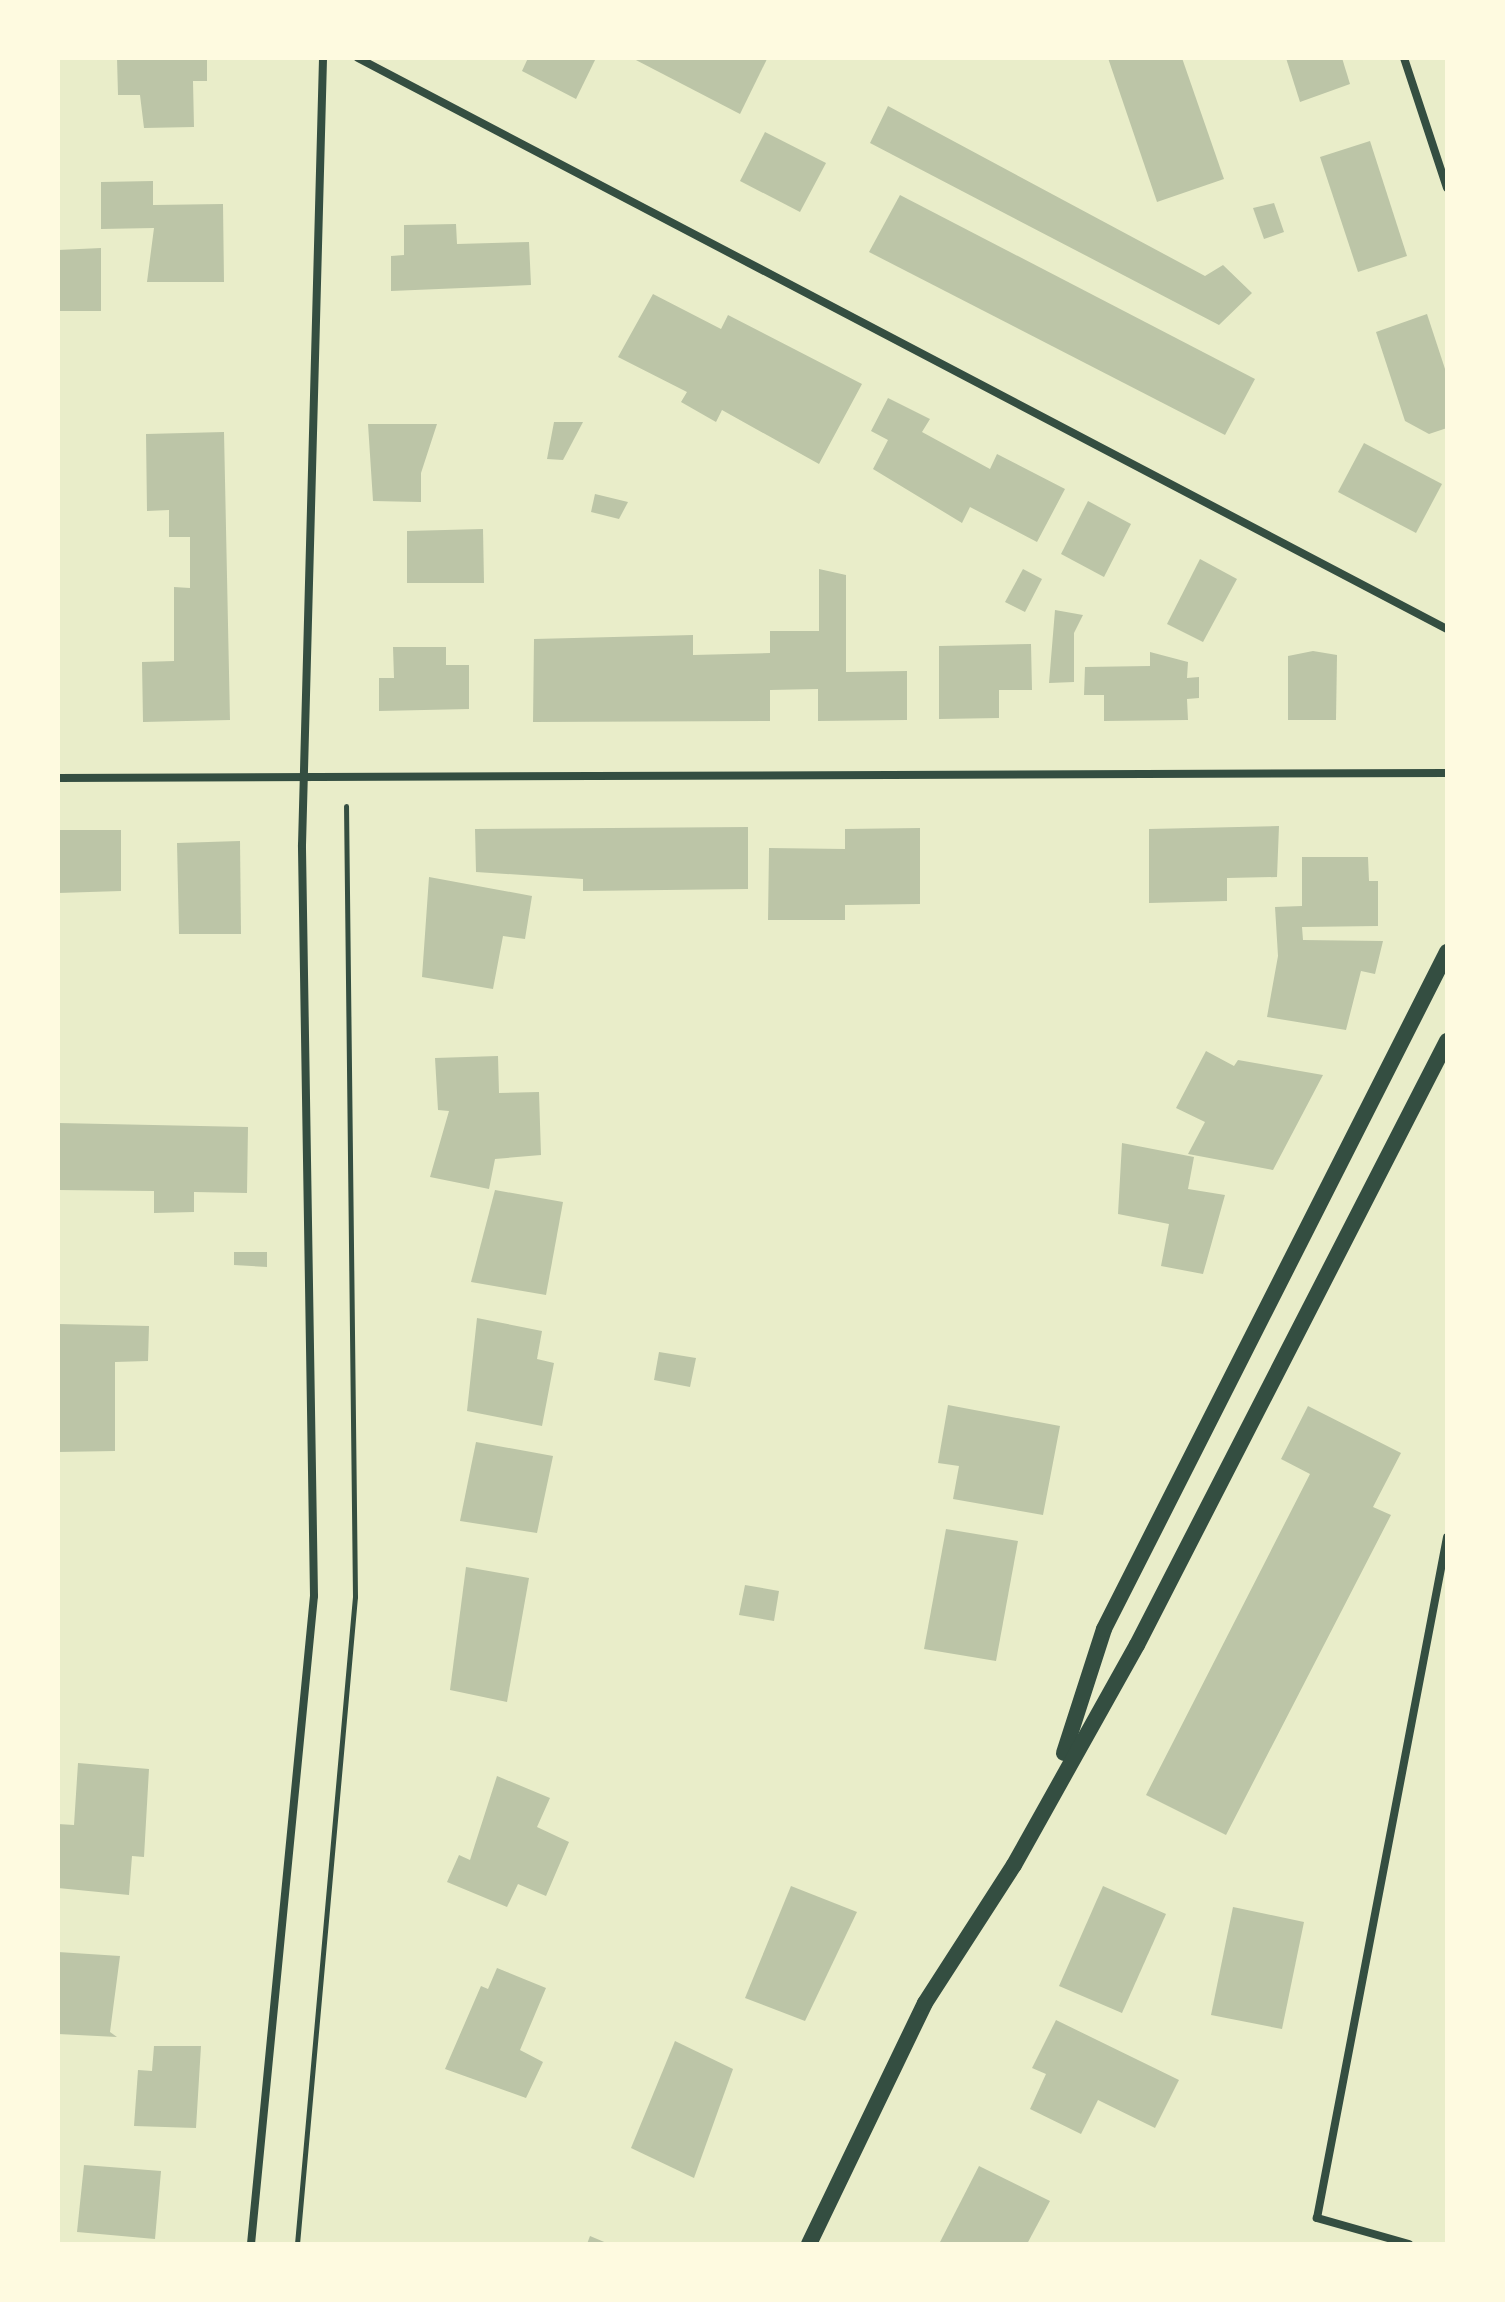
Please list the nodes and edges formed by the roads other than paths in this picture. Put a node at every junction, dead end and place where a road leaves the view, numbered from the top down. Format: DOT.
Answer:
graph roads {
  1 [pos="323,58"];
  2 [pos="358,58"];
  3 [pos="1404,58"];
  4 [pos="1447,188"];
  5 [pos="1447,629"];
  6 [pos="1447,773"];
  7 [pos="303,776"];
  8 [pos="58,778"];
  9 [pos="1447,952"];
  10 [pos="1447,1041"];
  11 [pos="1447,1537"];
  12 [pos="1055,1782"];
  13 [pos="251,2244"];
  14 [pos="809,2244"];
  15 [pos="1409,2244"];
  1 -- 7 [label="street"];
  2 -- 5 [label="street"];
  3 -- 4 [label="street"];
  6 -- 7 [label="street"];
  7 -- 8 [label="street"];
  7 -- 13 [label="street"];
  9 -- 12 [label="main road"];
  10 -- 12 [label="main road"];
  11 -- 15 [label="street"];
  12 -- 14 [label="main road"];
}
